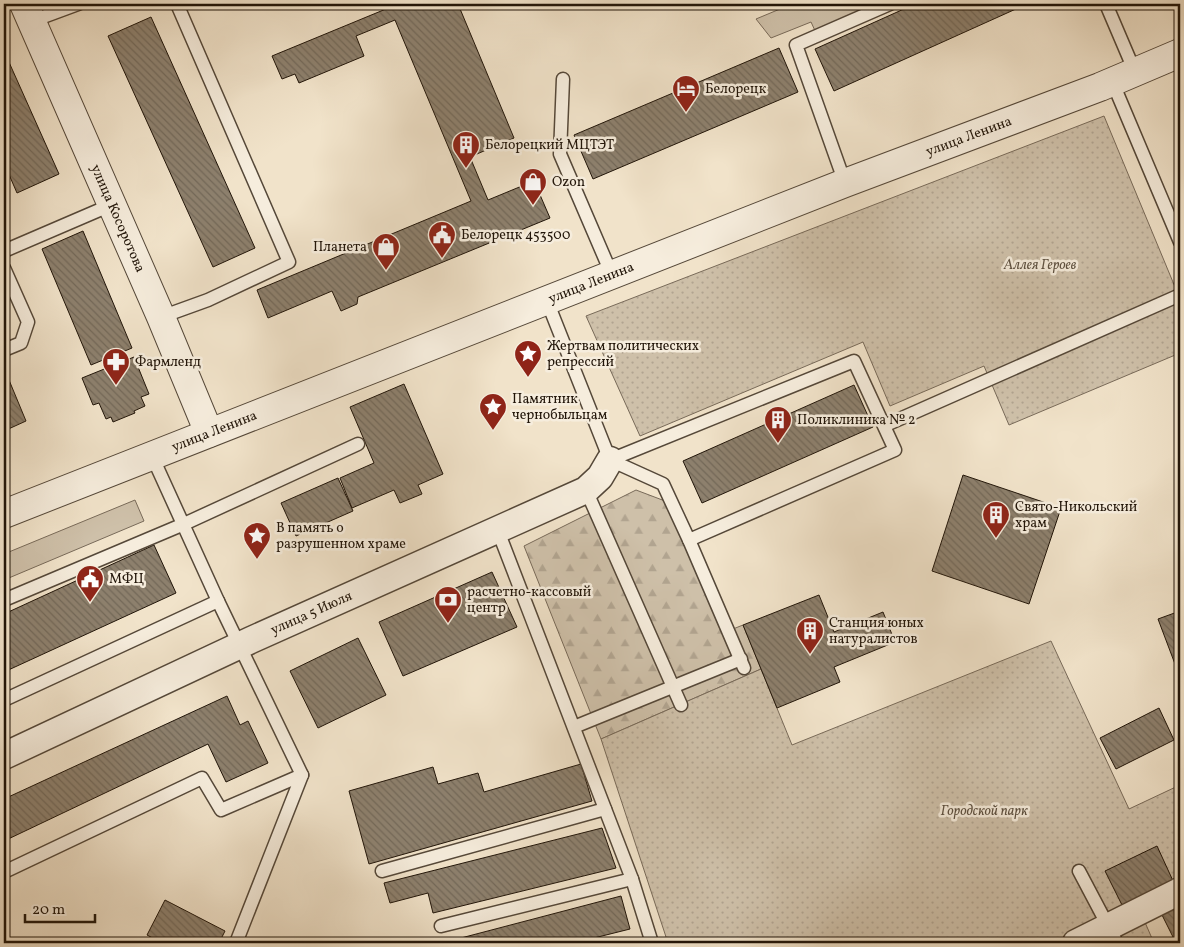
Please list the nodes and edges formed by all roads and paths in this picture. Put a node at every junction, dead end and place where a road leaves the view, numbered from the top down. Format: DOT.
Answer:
graph roads {
  1 [pos="78,4"];
  2 [pos="176,4"];
  3 [pos="890,4"];
  4 [pos="1106,4"];
  5 [pos="28,12"];
  6 [pos="1180,53"];
  7 [pos="1124,76"];
  8 [pos="563,79"];
  9 [pos="845,183"];
  10 [pos="111,205"];
  11 [pos="1180,242"];
  12 [pos="4,251"];
  13 [pos="4,268"];
  14 [pos="612,275"];
  15 [pos="1180,295"];
  16 [pos="547,301"];
  17 [pos="161,316"];
  18 [pos="4,350"];
  19 [pos="886,426"];
  20 [pos="208,433"];
  21 [pos="358,444"];
  22 [pos="152,456"];
  23 [pos="610,460"];
  24 [pos="586,490"];
  25 [pos="4,514"];
  26 [pos="184,524"];
  27 [pos="498,531"];
  28 [pos="689,540"];
  29 [pos="4,600"];
  30 [pos="218,601"];
  31 [pos="240,646"];
  32 [pos="673,687"];
  33 [pos="4,700"];
  34 [pos="680,704"];
  35 [pos="574,727"];
  36 [pos="4,756"];
  37 [pos="302,775"];
  38 [pos="605,808"];
  39 [pos="382,871"];
  40 [pos="1079,871"];
  41 [pos="4,872"];
  42 [pos="632,879"];
  43 [pos="1180,891"];
  44 [pos="441,926"];
  45 [pos="1113,935"];
  46 [pos="236,943"];
  47 [pos="652,943"];
  48 [pos="1076,943"];
  1 -- 5 [label="lane"];
  2 -- 17 [label="lane"];
  3 -- 9 [label="lane"];
  4 -- 7 [label="lane"];
  5 -- 10 [label="street, улица Косоротова"];
  6 -- 7 [label="street, улица Ленина"];
  7 -- 9 [label="street, улица Ленина"];
  7 -- 11 [label="lane"];
  8 -- 14 [label="lane"];
  9 -- 14 [label="street, улица Ленина"];
  10 -- 12 [label="lane"];
  10 -- 17 [label="street, улица Косоротова"];
  13 -- 18 [label="lane"];
  14 -- 16 [label="street, улица Ленина"];
  15 -- 19 [label="lane"];
  16 -- 20 [label="street, улица Ленина"];
  16 -- 23 [label="lane"];
  17 -- 20 [label="street, улица Косоротова"];
  19 -- 23 [label="lane"];
  19 -- 28 [label="lane"];
  20 -- 22 [label="street, улица Ленина"];
  21 -- 26 [label="lane"];
  22 -- 25 [label="street, улица Ленина"];
  22 -- 26 [label="lane"];
  23 -- 24 [label="street, улица 5 Июля"];
  23 -- 28 [label="lane"];
  24 -- 27 [label="street, улица 5 Июля"];
  24 -- 32 [label="lane"];
  26 -- 29 [label="lane"];
  26 -- 30 [label="lane"];
  27 -- 31 [label="street, улица 5 Июля"];
  27 -- 35 [label="lane"];
  28 -- 32 [label="lane"];
  30 -- 31 [label="lane"];
  30 -- 33 [label="lane"];
  31 -- 36 [label="street, улица 5 Июля"];
  31 -- 37 [label="lane"];
  32 -- 34 [label="lane"];
  32 -- 35 [label="lane"];
  35 -- 38 [label="lane"];
  37 -- 41 [label="lane"];
  37 -- 46 [label="lane"];
  38 -- 39 [label="lane"];
  38 -- 42 [label="lane"];
  40 -- 45 [label="lane"];
  42 -- 44 [label="lane"];
  42 -- 47 [label="lane"];
  43 -- 45 [label="street"];
  45 -- 48 [label="street"];
}
